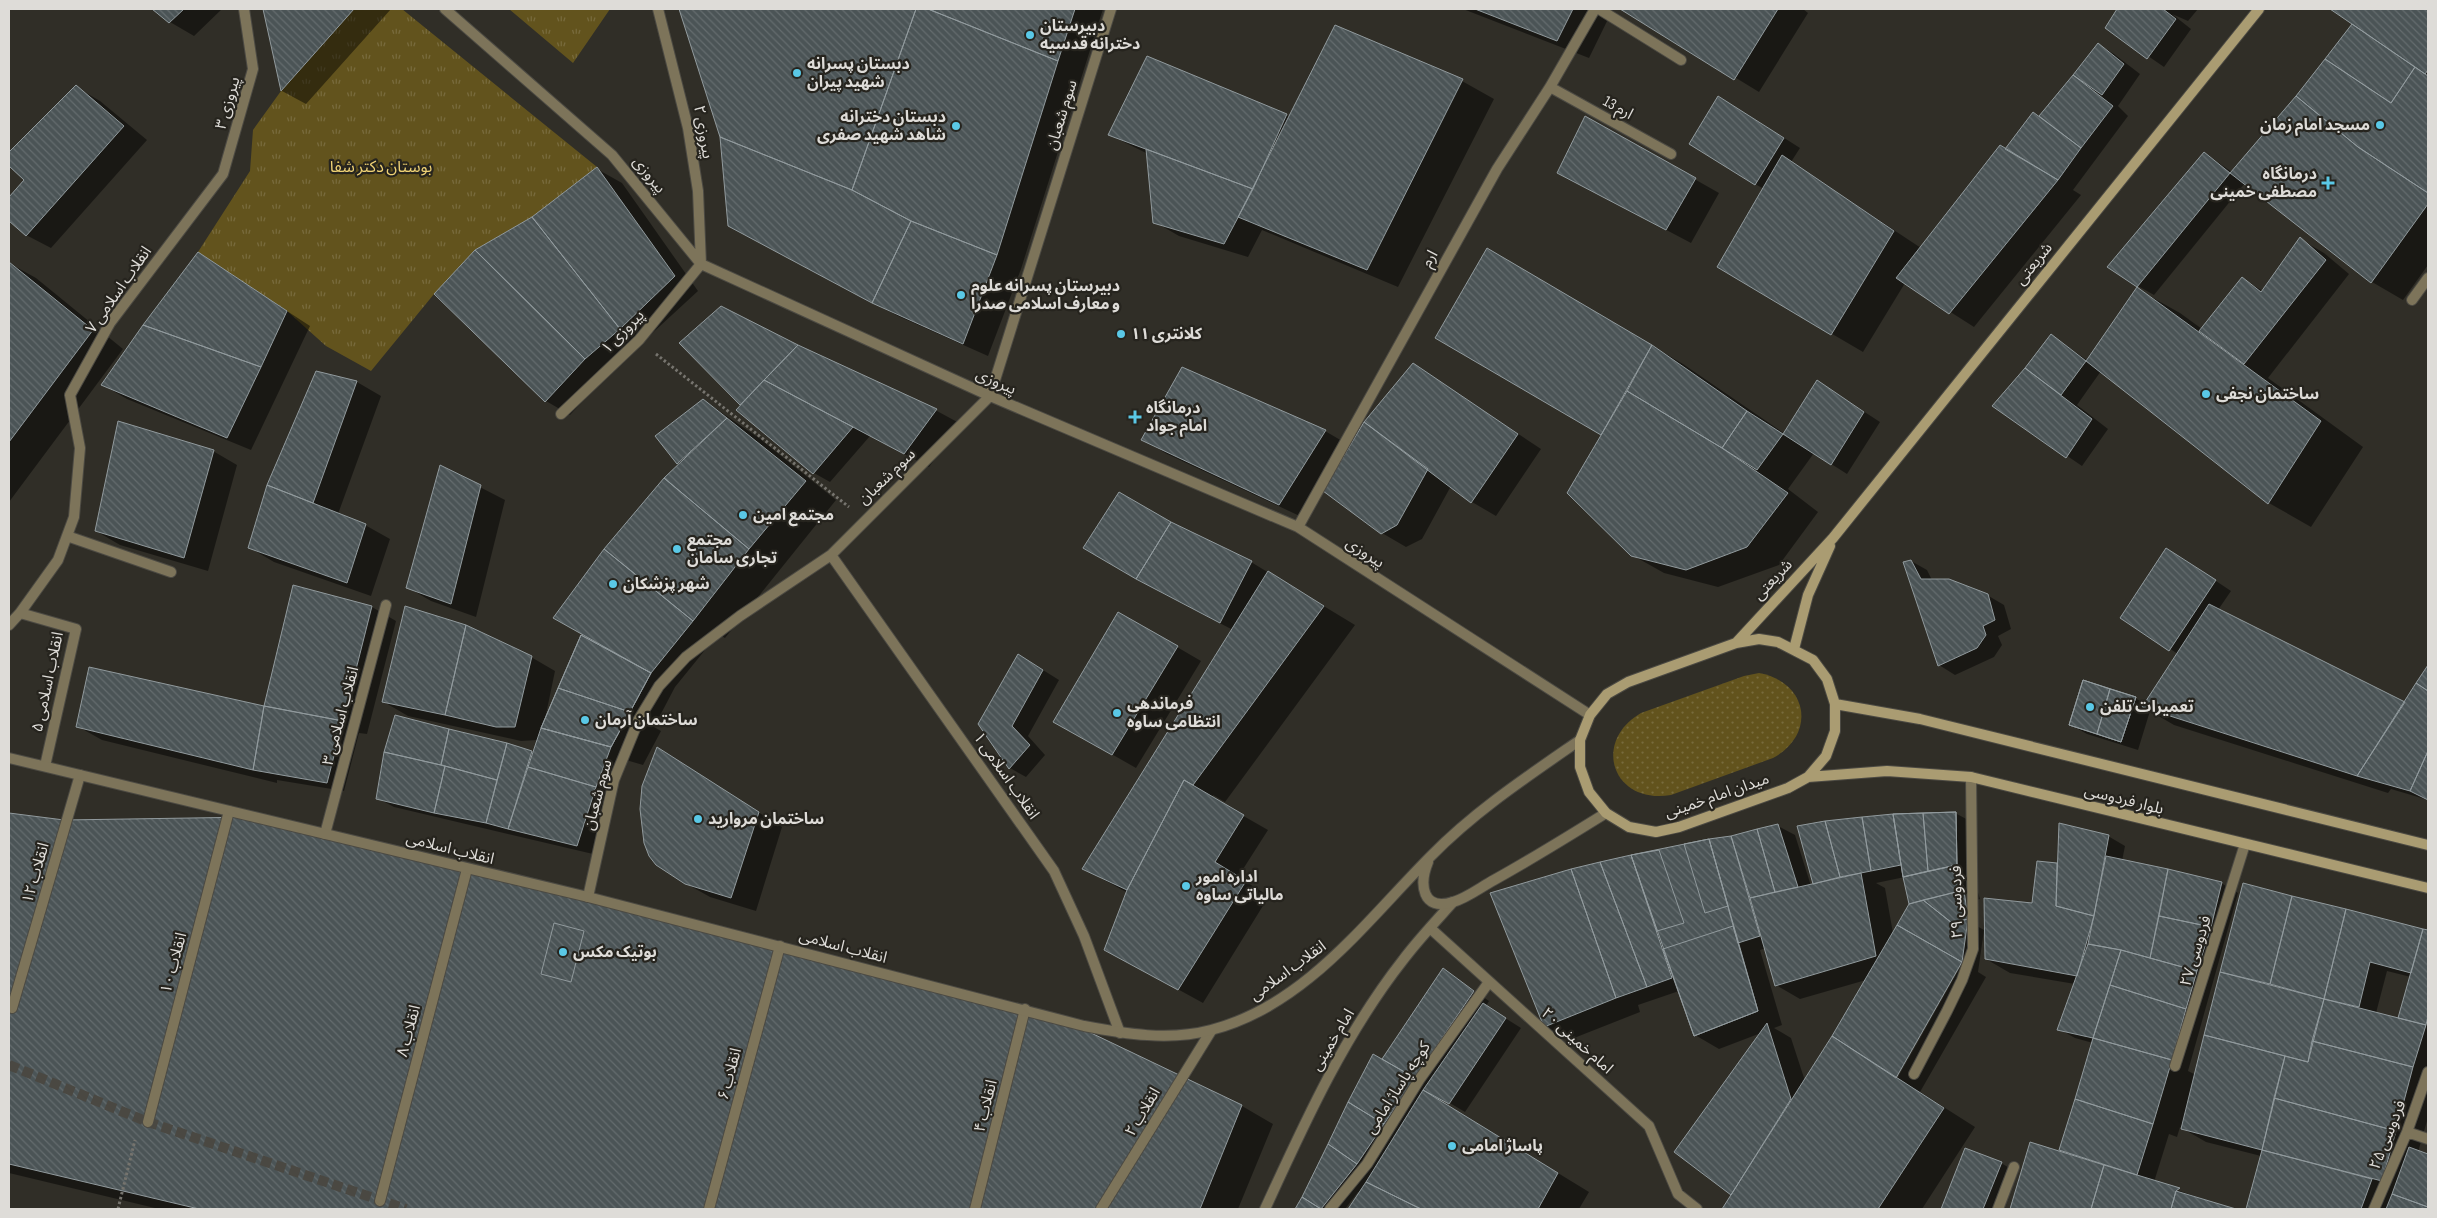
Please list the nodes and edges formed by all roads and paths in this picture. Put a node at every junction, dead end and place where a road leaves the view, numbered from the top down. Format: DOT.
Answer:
graph roads {
  1 [pos="244,9"];
  2 [pos="445,9"];
  3 [pos="658,9"];
  4 [pos="1111,9"];
  5 [pos="1595,9"];
  6 [pos="1599,9"];
  7 [pos="2259,9"];
  8 [pos="1681,60"];
  9 [pos="1550,87"];
  10 [pos="1671,154"];
  11 [pos="223,174"];
  12 [pos="701,264"];
  13 [pos="2428,278"];
  14 [pos="2412,300"];
  15 [pos="639,340"];
  16 [pos="990,396"];
  17 [pos="561,414"];
  18 [pos="866,518"];
  19 [pos="1298,527"];
  20 [pos="67,536"];
  21 [pos="1833,538"];
  22 [pos="831,555"];
  23 [pos="171,572"];
  24 [pos="386,605"];
  25 [pos="20,613"];
  26 [pos="9,625"];
  27 [pos="1736,644"];
  28 [pos="1794,649"];
  29 [pos="1835,704"];
  30 [pos="1590,715"];
  31 [pos="1580,740"];
  32 [pos="9,758"];
  33 [pos="45,766"];
  34 [pos="80,775"];
  35 [pos="1808,777"];
  36 [pos="1972,777"];
  37 [pos="228,811"];
  38 [pos="1606,813"];
  39 [pos="325,834"];
  40 [pos="2244,844"];
  41 [pos="2428,844"];
  42 [pos="1432,855"];
  43 [pos="467,868"];
  44 [pos="2428,888"];
  45 [pos="588,898"];
  46 [pos="1453,902"];
  47 [pos="1430,928"];
  48 [pos="780,946"];
  49 [pos="1490,982"];
  50 [pos="12,1008"];
  51 [pos="1026,1009"];
  52 [pos="1211,1031"];
  53 [pos="1120,1033"];
  54 [pos="2175,1066"];
  55 [pos="2428,1072"];
  56 [pos="1914,1074"];
  57 [pos="148,1122"];
  58 [pos="2407,1132"];
  59 [pos="136,1137"];
  60 [pos="2428,1139"];
  61 [pos="2014,1168"];
  62 [pos="380,1201"];
  63 [pos="118,1209"];
  64 [pos="709,1209"];
  65 [pos="975,1209"];
  66 [pos="1101,1209"];
  67 [pos="1265,1209"];
  68 [pos="1330,1209"];
  69 [pos="1697,1209"];
  70 [pos="1998,1209"];
  71 [pos="2374,1209"];
  1 -- 11 [label="street, پیروزی ۳"];
  2 -- 12 [label="street, پیروزی"];
  3 -- 12 [label="street, پیروزی ۲"];
  4 -- 16 [label="street, سوم شعبان"];
  5 -- 9 [label="street, ارم"];
  6 -- 8 [label="street"];
  7 -- 21 [label="main road, شریعتی"];
  9 -- 10 [label="street, ارم 13"];
  9 -- 19 [label="street, ارم"];
  11 -- 20 [label="street, انقلاب اسلامی ۷"];
  12 -- 15 [label="street, پیروزی ۱"];
  12 -- 16 [label="street, پیروزی"];
  13 -- 14 [label="street"];
  15 -- 17 [label="street, پیروزی ۱"];
  15 -- 18 [label="path"];
  16 -- 18 [label="street, سوم شعبان"];
  16 -- 19 [label="street, پیروزی"];
  18 -- 22 [label="street, سوم شعبان"];
  19 -- 30 [label="street, پیروزی"];
  20 -- 23 [label="street"];
  20 -- 25 [label="street, انقلاب اسلامی ۷"];
  21 -- 27 [label="main road, شریعتی"];
  21 -- 28 [label="main road, شریعتی"];
  22 -- 45 [label="street, سوم شعبان"];
  22 -- 53 [label="street, انقلاب اسلامی ۱"];
  24 -- 39 [label="street, انقلاب اسلامی ۳"];
  25 -- 26 [label="street, انقلاب اسلامی ۷"];
  25 -- 33 [label="street, انقلاب اسلامی ۵"];
  27 -- 28 [label="main road, میدان امام خمینی"];
  27 -- 30 [label="main road, میدان امام خمینی"];
  28 -- 29 [label="main road, میدان امام خمینی"];
  29 -- 35 [label="main road, میدان امام خمینی"];
  29 -- 41 [label="main road, بلوار فردوسی"];
  30 -- 31 [label="main road, میدان امام خمینی"];
  31 -- 38 [label="main road, میدان امام خمینی"];
  31 -- 42 [label="street, انقلاب اسلامی"];
  32 -- 33 [label="street, انقلاب اسلامی"];
  33 -- 34 [label="street, انقلاب اسلامی"];
  34 -- 37 [label="street, انقلاب اسلامی"];
  34 -- 50 [label="street, انقلاب ۱۲"];
  35 -- 36 [label="main road, بلوار فردوسی"];
  35 -- 38 [label="main road, میدان امام خمینی"];
  36 -- 40 [label="main road, بلوار فردوسی"];
  36 -- 56 [label="street, فردوسی ۲۹"];
  37 -- 39 [label="street, انقلاب اسلامی"];
  37 -- 57 [label="street, انقلاب ۱۰"];
  38 -- 46 [label="street, امام خمینی"];
  39 -- 43 [label="street, انقلاب اسلامی"];
  40 -- 44 [label="main road, بلوار فردوسی"];
  40 -- 54 [label="street, فردوسی ۲۷"];
  42 -- 46 [label="street"];
  42 -- 52 [label="street, انقلاب اسلامی"];
  43 -- 45 [label="street, انقلاب اسلامی"];
  43 -- 62 [label="street, انقلاب ۸"];
  45 -- 48 [label="street, انقلاب اسلامی"];
  46 -- 47 [label="street, امام خمینی"];
  47 -- 49 [label="street, امام خمینی ۲۰"];
  47 -- 67 [label="street, امام خمینی"];
  48 -- 51 [label="street, انقلاب اسلامی"];
  48 -- 64 [label="street, انقلاب ۶"];
  49 -- 68 [label="street, کوچه پاساژ امامی"];
  49 -- 69 [label="street, امام خمینی ۲۰"];
  51 -- 53 [label="street, انقلاب اسلامی"];
  51 -- 65 [label="street, انقلاب ۴"];
  52 -- 53 [label="street, انقلاب اسلامی"];
  52 -- 66 [label="street, انقلاب ۲"];
  55 -- 58 [label="street, فردوسی ۲۵"];
  58 -- 60 [label="street"];
  58 -- 71 [label="street, فردوسی ۲۵"];
  59 -- 63 [label="path"];
  61 -- 70 [label="street"];
}
